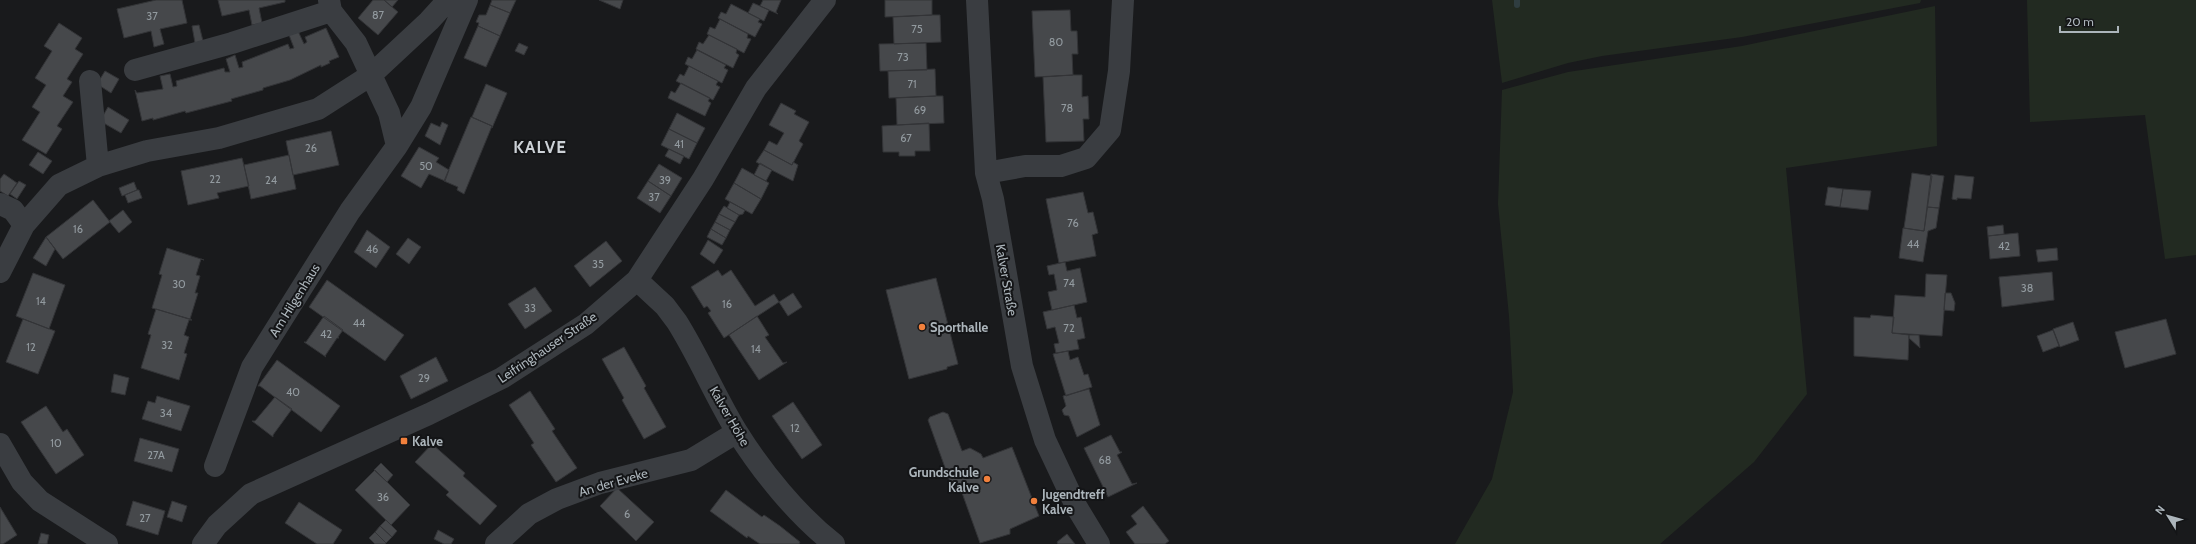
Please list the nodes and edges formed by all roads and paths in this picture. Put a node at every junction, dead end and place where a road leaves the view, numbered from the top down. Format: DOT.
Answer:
graph roads {
  1 [pos="448,0"];
  2 [pos="467,0"];
  3 [pos="825,0"];
  4 [pos="977,0"];
  5 [pos="1123,0"];
  6 [pos="330,6"];
  7 [pos="135,70"];
  8 [pos="371,75"];
  9 [pos="90,81"];
  10 [pos="397,146"];
  11 [pos="98,166"];
  12 [pos="986,173"];
  13 [pos="0,204"];
  14 [pos="24,225"];
  15 [pos="0,272"];
  16 [pos="637,280"];
  17 [pos="737,432"];
  18 [pos="0,444"];
  19 [pos="215,466"];
  20 [pos="107,544"];
  21 [pos="203,544"];
  22 [pos="496,544"];
  23 [pos="834,544"];
  24 [pos="1099,544"];
  1 -- 8 [label="street"];
  2 -- 10 [label="street, Am Hilgenhaus"];
  3 -- 16 [label="street, Leifringhauser Straße"];
  4 -- 12 [label="street, Kalver Straße"];
  5 -- 12 [label="street"];
  6 -- 7 [label="street"];
  6 -- 8 [label="street"];
  8 -- 10 [label="street"];
  8 -- 11 [label="street"];
  9 -- 11 [label="street"];
  10 -- 19 [label="street, Am Hilgenhaus"];
  11 -- 14 [label="street"];
  12 -- 24 [label="street, Kalver Straße"];
  13 -- 14 [label="street"];
  14 -- 15 [label="street"];
  16 -- 17 [label="street, Kalver Höhe"];
  16 -- 21 [label="street, Leifringhauser Straße"];
  17 -- 22 [label="street, An der Eveke"];
  17 -- 23 [label="street, Kalver Höhe"];
  18 -- 20 [label="street"];
}
